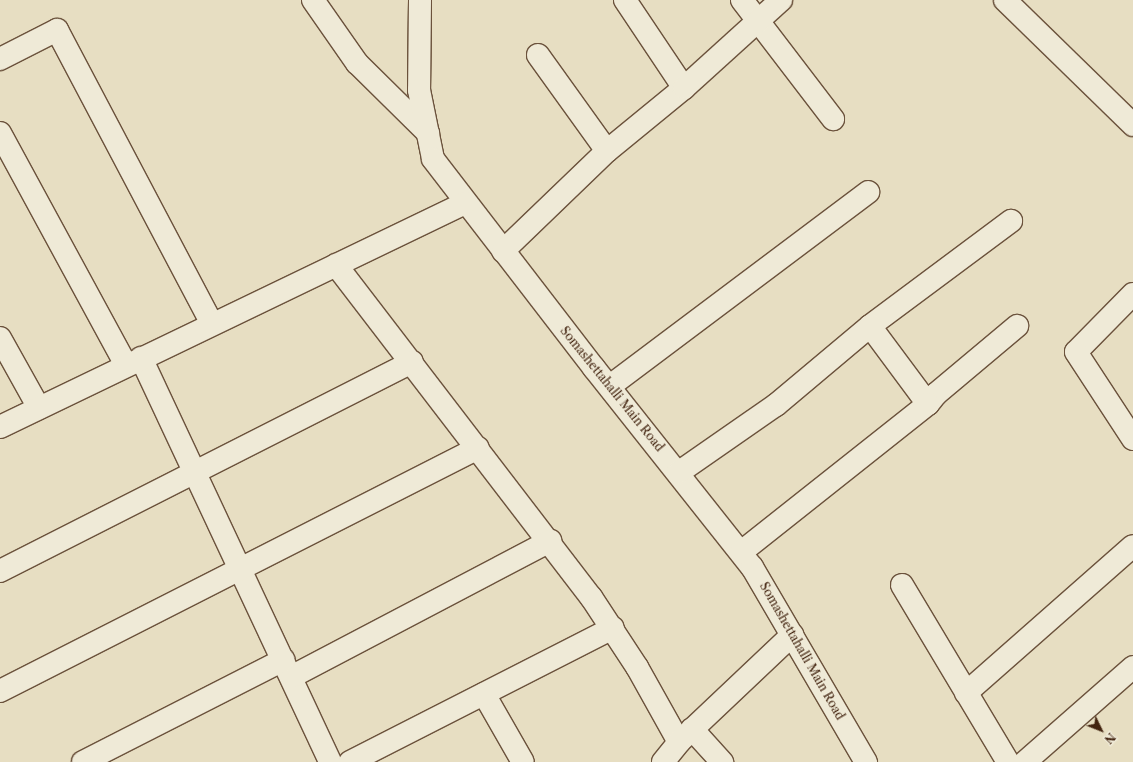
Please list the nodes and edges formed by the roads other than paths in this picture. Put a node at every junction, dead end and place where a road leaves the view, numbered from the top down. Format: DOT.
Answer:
graph roads {
  1 [pos="313,0"];
  2 [pos="420,0"];
  3 [pos="625,0"];
  4 [pos="742,0"];
  5 [pos="781,0"];
  6 [pos="1005,0"];
  7 [pos="758,22"];
  8 [pos="538,55"];
  9 [pos="0,59"];
  10 [pos="684,88"];
  11 [pos="833,119"];
  12 [pos="1133,125"];
  13 [pos="0,133"];
  14 [pos="428,133"];
  15 [pos="607,151"];
  16 [pos="868,192"];
  17 [pos="465,203"];
  18 [pos="1011,221"];
  19 [pos="503,251"];
  20 [pos="336,265"];
  21 [pos="1133,294"];
  22 [pos="212,324"];
  23 [pos="870,326"];
  24 [pos="1016,326"];
  25 [pos="0,338"];
  26 [pos="134,362"];
  27 [pos="412,362"];
  28 [pos="610,386"];
  29 [pos="928,404"];
  30 [pos="38,408"];
  31 [pos="0,427"];
  32 [pos="1133,439"];
  33 [pos="478,448"];
  34 [pos="194,472"];
  35 [pos="678,473"];
  36 [pos="550,541"];
  37 [pos="1133,546"];
  38 [pos="741,552"];
  39 [pos="240,569"];
  40 [pos="0,571"];
  41 [pos="902,585"];
  42 [pos="613,628"];
  43 [pos="792,635"];
  44 [pos="1133,667"];
  45 [pos="287,669"];
  46 [pos="0,691"];
  47 [pos="966,693"];
  48 [pos="484,694"];
  49 [pos="685,736"];
  50 [pos="83,762"];
  51 [pos="330,762"];
  52 [pos="350,762"];
  53 [pos="523,762"];
  54 [pos="663,762"];
  55 [pos="722,762"];
  56 [pos="866,762"];
  57 [pos="1008,762"];
  58 [pos="1025,762"];
  1 -- 14 [label="street"];
  2 -- 14 [label="street, Somashettahalli Main Road"];
  3 -- 10 [label="street"];
  4 -- 7 [label="street"];
  5 -- 7 [label="street"];
  6 -- 12 [label="street"];
  7 -- 10 [label="street"];
  7 -- 11 [label="street"];
  8 -- 15 [label="street"];
  9 -- 22 [label="street"];
  10 -- 15 [label="street"];
  13 -- 26 [label="street"];
  14 -- 17 [label="street, Somashettahalli Main Road"];
  15 -- 19 [label="street"];
  16 -- 28 [label="street"];
  17 -- 19 [label="street, Somashettahalli Main Road"];
  17 -- 20 [label="street"];
  18 -- 23 [label="street"];
  19 -- 28 [label="street, Somashettahalli Main Road"];
  20 -- 22 [label="street"];
  20 -- 27 [label="street"];
  21 -- 32 [label="street"];
  22 -- 26 [label="street"];
  23 -- 29 [label="street"];
  23 -- 35 [label="street"];
  24 -- 29 [label="street"];
  25 -- 30 [label="street"];
  26 -- 30 [label="street"];
  26 -- 34 [label="street"];
  27 -- 33 [label="street"];
  27 -- 34 [label="street"];
  28 -- 35 [label="street, Somashettahalli Main Road"];
  29 -- 38 [label="street"];
  30 -- 31 [label="street"];
  33 -- 36 [label="street"];
  33 -- 39 [label="street"];
  34 -- 39 [label="street"];
  34 -- 40 [label="street"];
  35 -- 38 [label="street, Somashettahalli Main Road"];
  36 -- 42 [label="street"];
  36 -- 45 [label="street"];
  37 -- 47 [label="street"];
  38 -- 43 [label="street, Somashettahalli Main Road"];
  39 -- 45 [label="street"];
  39 -- 46 [label="street"];
  41 -- 47 [label="street"];
  42 -- 48 [label="street"];
  42 -- 49 [label="street"];
  43 -- 49 [label="street"];
  43 -- 56 [label="street, Somashettahalli Main Road"];
  44 -- 58 [label="street"];
  45 -- 50 [label="street"];
  45 -- 51 [label="street"];
  47 -- 57 [label="street"];
  48 -- 52 [label="street"];
  48 -- 53 [label="street"];
  49 -- 54 [label="street"];
  49 -- 55 [label="street"];
}
